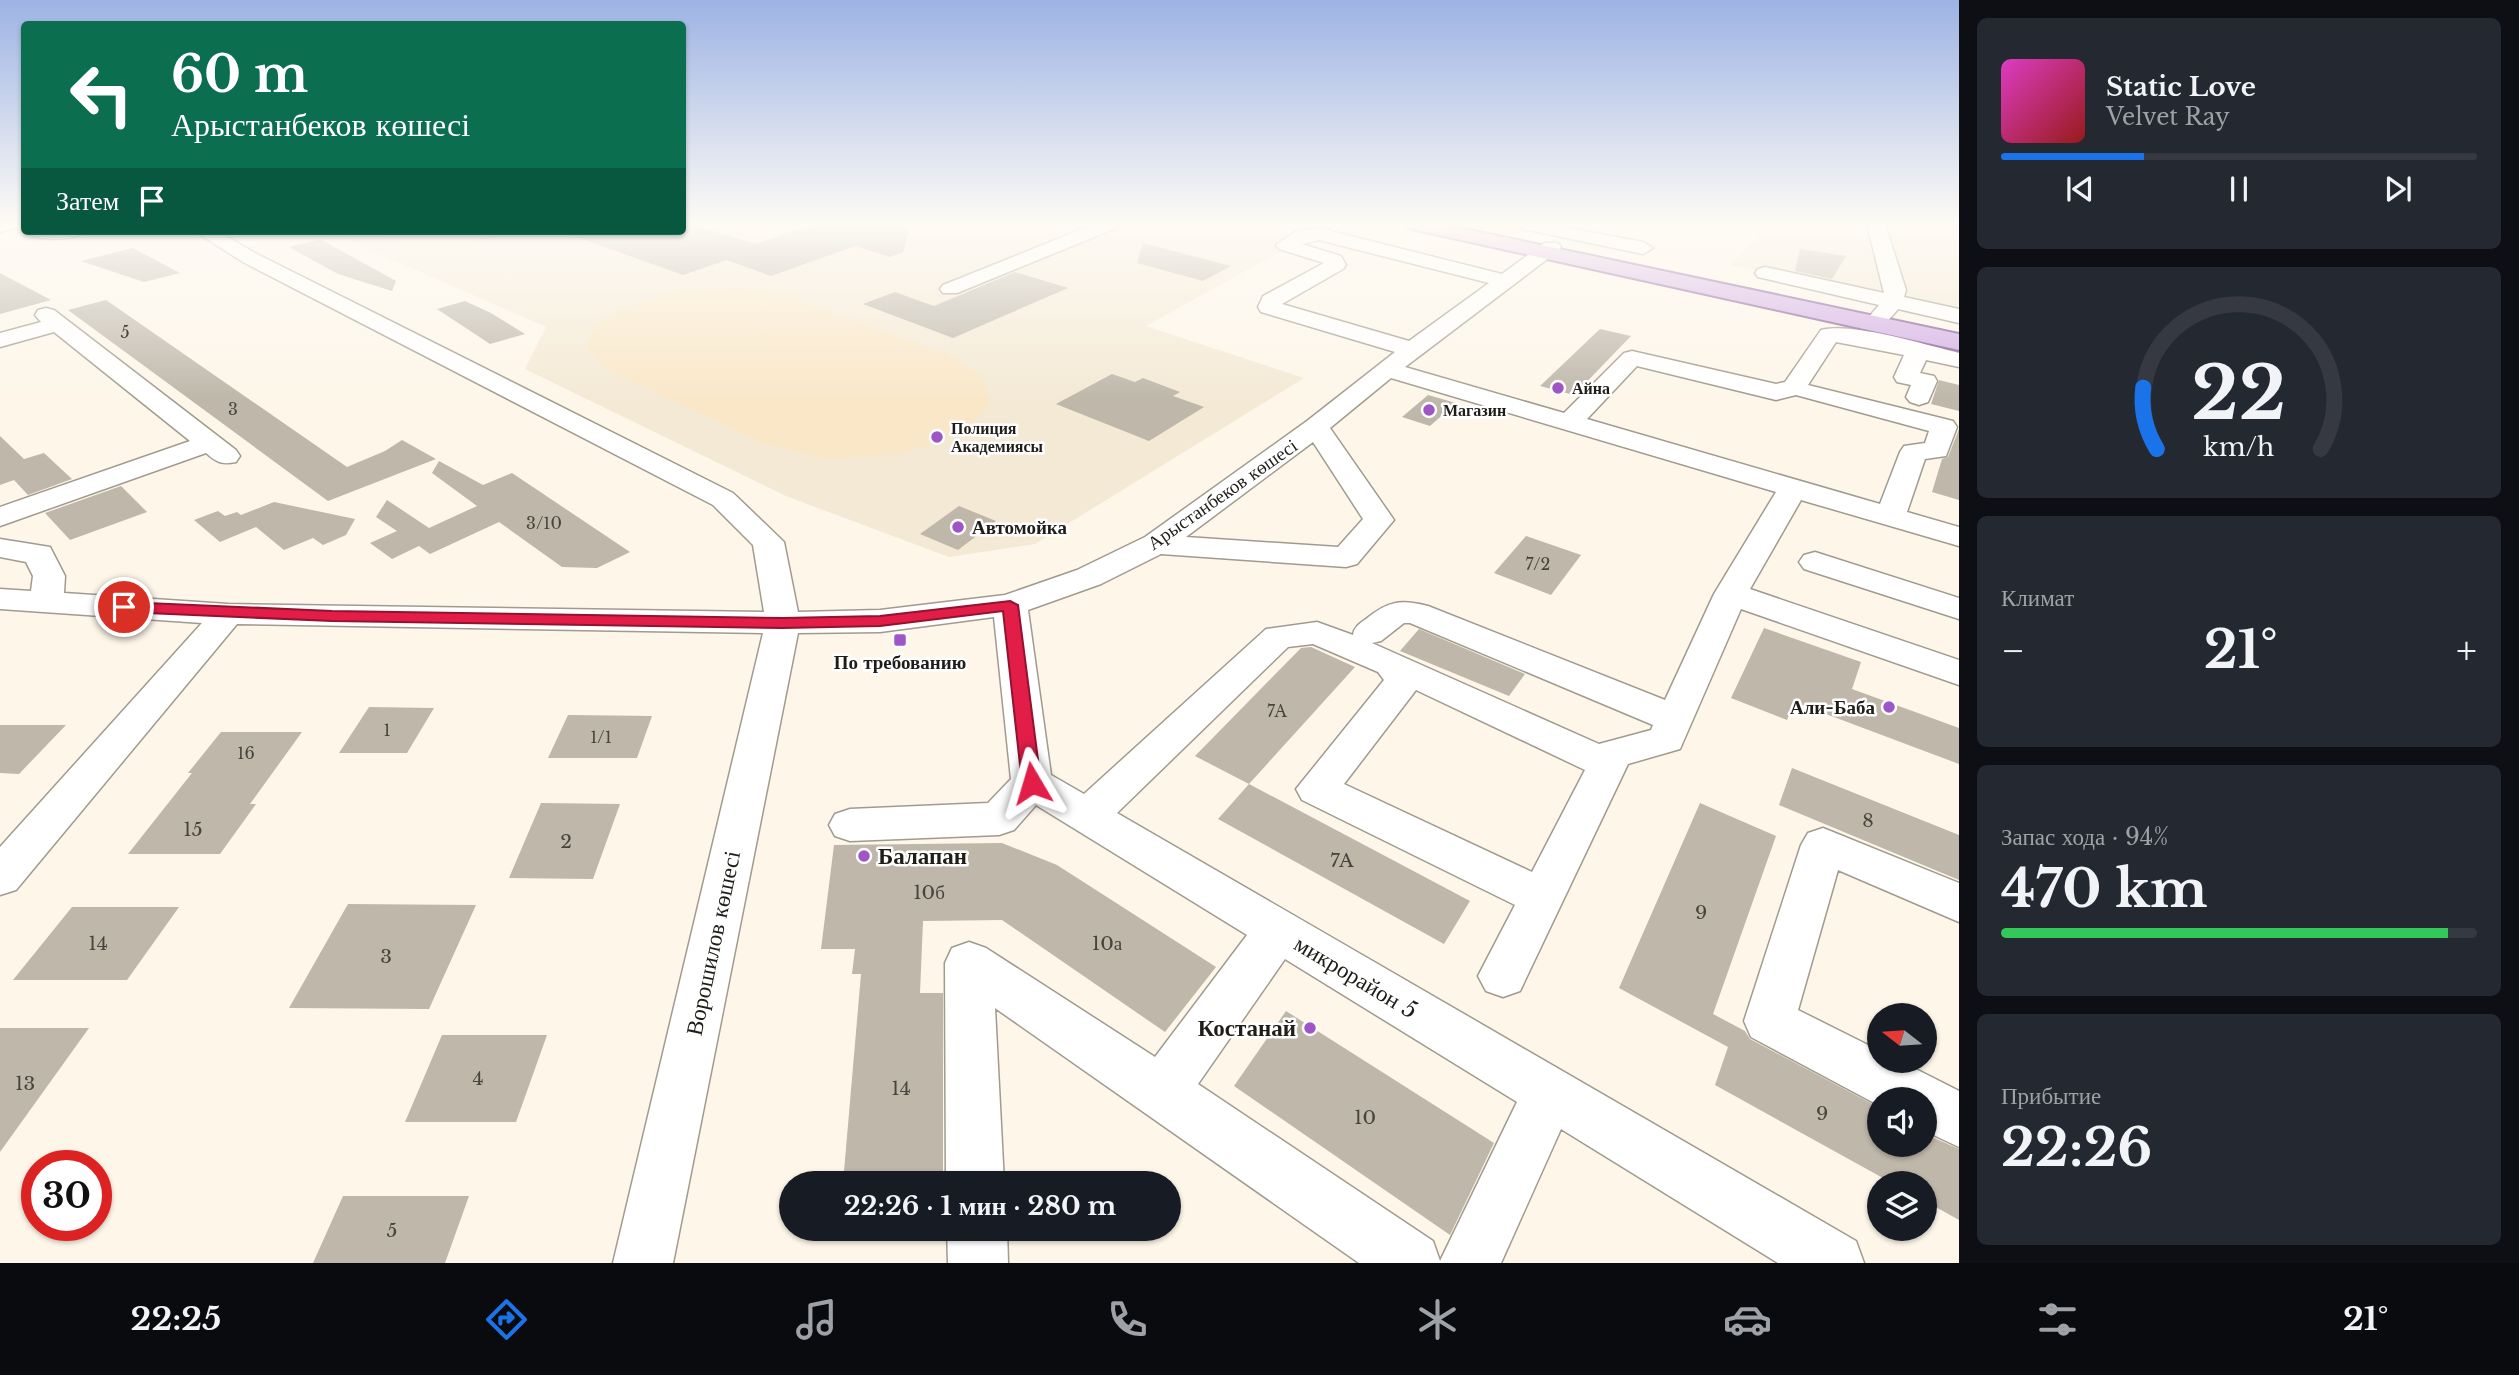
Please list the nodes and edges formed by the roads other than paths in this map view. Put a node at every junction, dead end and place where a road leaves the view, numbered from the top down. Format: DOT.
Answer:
graph roads {
  1 [pos="299,283"];
  2 [pos="965,283"];
  3 [pos="1304,283"];
  4 [pos="1503,283"];
  5 [pos="1723,283"];
  6 [pos="1791,283"];
  7 [pos="1893,283"];
  8 [pos="950,289"];
  9 [pos="1883,314"];
  10 [pos="1959,316"];
  11 [pos="1959,335"];
  12 [pos="0,340"];
  13 [pos="1959,342"];
  14 [pos="1413,350"];
  15 [pos="1918,351"];
  16 [pos="1959,360"];
  17 [pos="1387,369"];
  18 [pos="1806,392"];
  19 [pos="1916,406"];
  20 [pos="1569,423"];
  21 [pos="1316,427"];
  22 [pos="1793,488"];
  23 [pos="1890,516"];
  24 [pos="0,517"];
  25 [pos="1959,537"];
  26 [pos="1156,544"];
  27 [pos="0,548"];
  28 [pos="1815,562"];
  29 [pos="1731,594"];
  30 [pos="0,599"];
  31 [pos="46,602"];
  32 [pos="1010,605"];
  33 [pos="1959,608"];
  34 [pos="228,614"];
  35 [pos="783,623"];
  36 [pos="1380,648"];
  37 [pos="1959,673"];
  38 [pos="1675,719"];
  39 [pos="1608,764"];
  40 [pos="1032,783"];
  41 [pos="1088,816"];
  42 [pos="850,825"];
  43 [pos="0,877"];
  44 [pos="1542,897"];
  45 [pos="1959,903"];
  46 [pos="1278,930"];
  47 [pos="1503,976"];
  48 [pos="1896,1087"];
  49 [pos="1162,1091"];
  50 [pos="1550,1093"];
  51 [pos="1937,1108"];
  52 [pos="1959,1120"];
  53 [pos="975,1171"];
  54 [pos="977,1241"];
  55 [pos="1811,1257"];
  56 [pos="643,1263"];
  57 [pos="978,1263"];
  58 [pos="1411,1263"];
  59 [pos="1470,1263"];
  1 -- 35 [label="street"];
  2 -- 8 [label="street"];
  3 -- 14 [label="street"];
  4 -- 14 [label="street, Арыстанбеков көшесі"];
  5 -- 9 [label="main road"];
  6 -- 9 [label="street"];
  7 -- 9 [label="street"];
  9 -- 10 [label="street"];
  9 -- 11 [label="main road"];
  9 -- 13 [label="main road"];
  12 -- 24 [label="street"];
  14 -- 17 [label="street, Арыстанбеков көшесі"];
  15 -- 16 [label="street"];
  15 -- 19 [label="street"];
  15 -- 20 [label="street"];
  17 -- 20 [label="street"];
  17 -- 21 [label="street, Арыстанбеков көшесі"];
  18 -- 19 [label="street"];
  19 -- 23 [label="street"];
  20 -- 22 [label="street"];
  21 -- 26 [label="street, Арыстанбеков көшесі"];
  21 -- 26 [label="street"];
  22 -- 23 [label="street"];
  22 -- 29 [label="street"];
  23 -- 25 [label="street"];
  26 -- 32 [label="street, Арыстанбеков көшесі"];
  27 -- 31 [label="street"];
  28 -- 33 [label="street"];
  29 -- 37 [label="street"];
  29 -- 38 [label="street"];
  30 -- 31 [label="street, Арыстанбеков көшесі"];
  31 -- 34 [label="street, Арыстанбеков көшесі"];
  32 -- 35 [label="street, Арыстанбеков көшесі"];
  32 -- 40 [label="street"];
  34 -- 35 [label="street, Арыстанбеков көшесі"];
  34 -- 43 [label="street"];
  35 -- 56 [label="street, Ворошилов көшесі"];
  36 -- 38 [label="street"];
  36 -- 39 [label="street"];
  36 -- 41 [label="street"];
  36 -- 44 [label="street"];
  38 -- 39 [label="street"];
  39 -- 44 [label="street"];
  40 -- 41 [label="street, микрорайон 5"];
  40 -- 42 [label="street"];
  41 -- 46 [label="street, микрорайон 5"];
  44 -- 47 [label="street"];
  45 -- 48 [label="street"];
  46 -- 49 [label="street"];
  46 -- 50 [label="street, микрорайон 5"];
  49 -- 53 [label="street"];
  49 -- 58 [label="street"];
  50 -- 55 [label="street, микрорайон 5"];
  50 -- 59 [label="street"];
  51 -- 52 [label="street"];
  54 -- 57 [label="street"];
}
